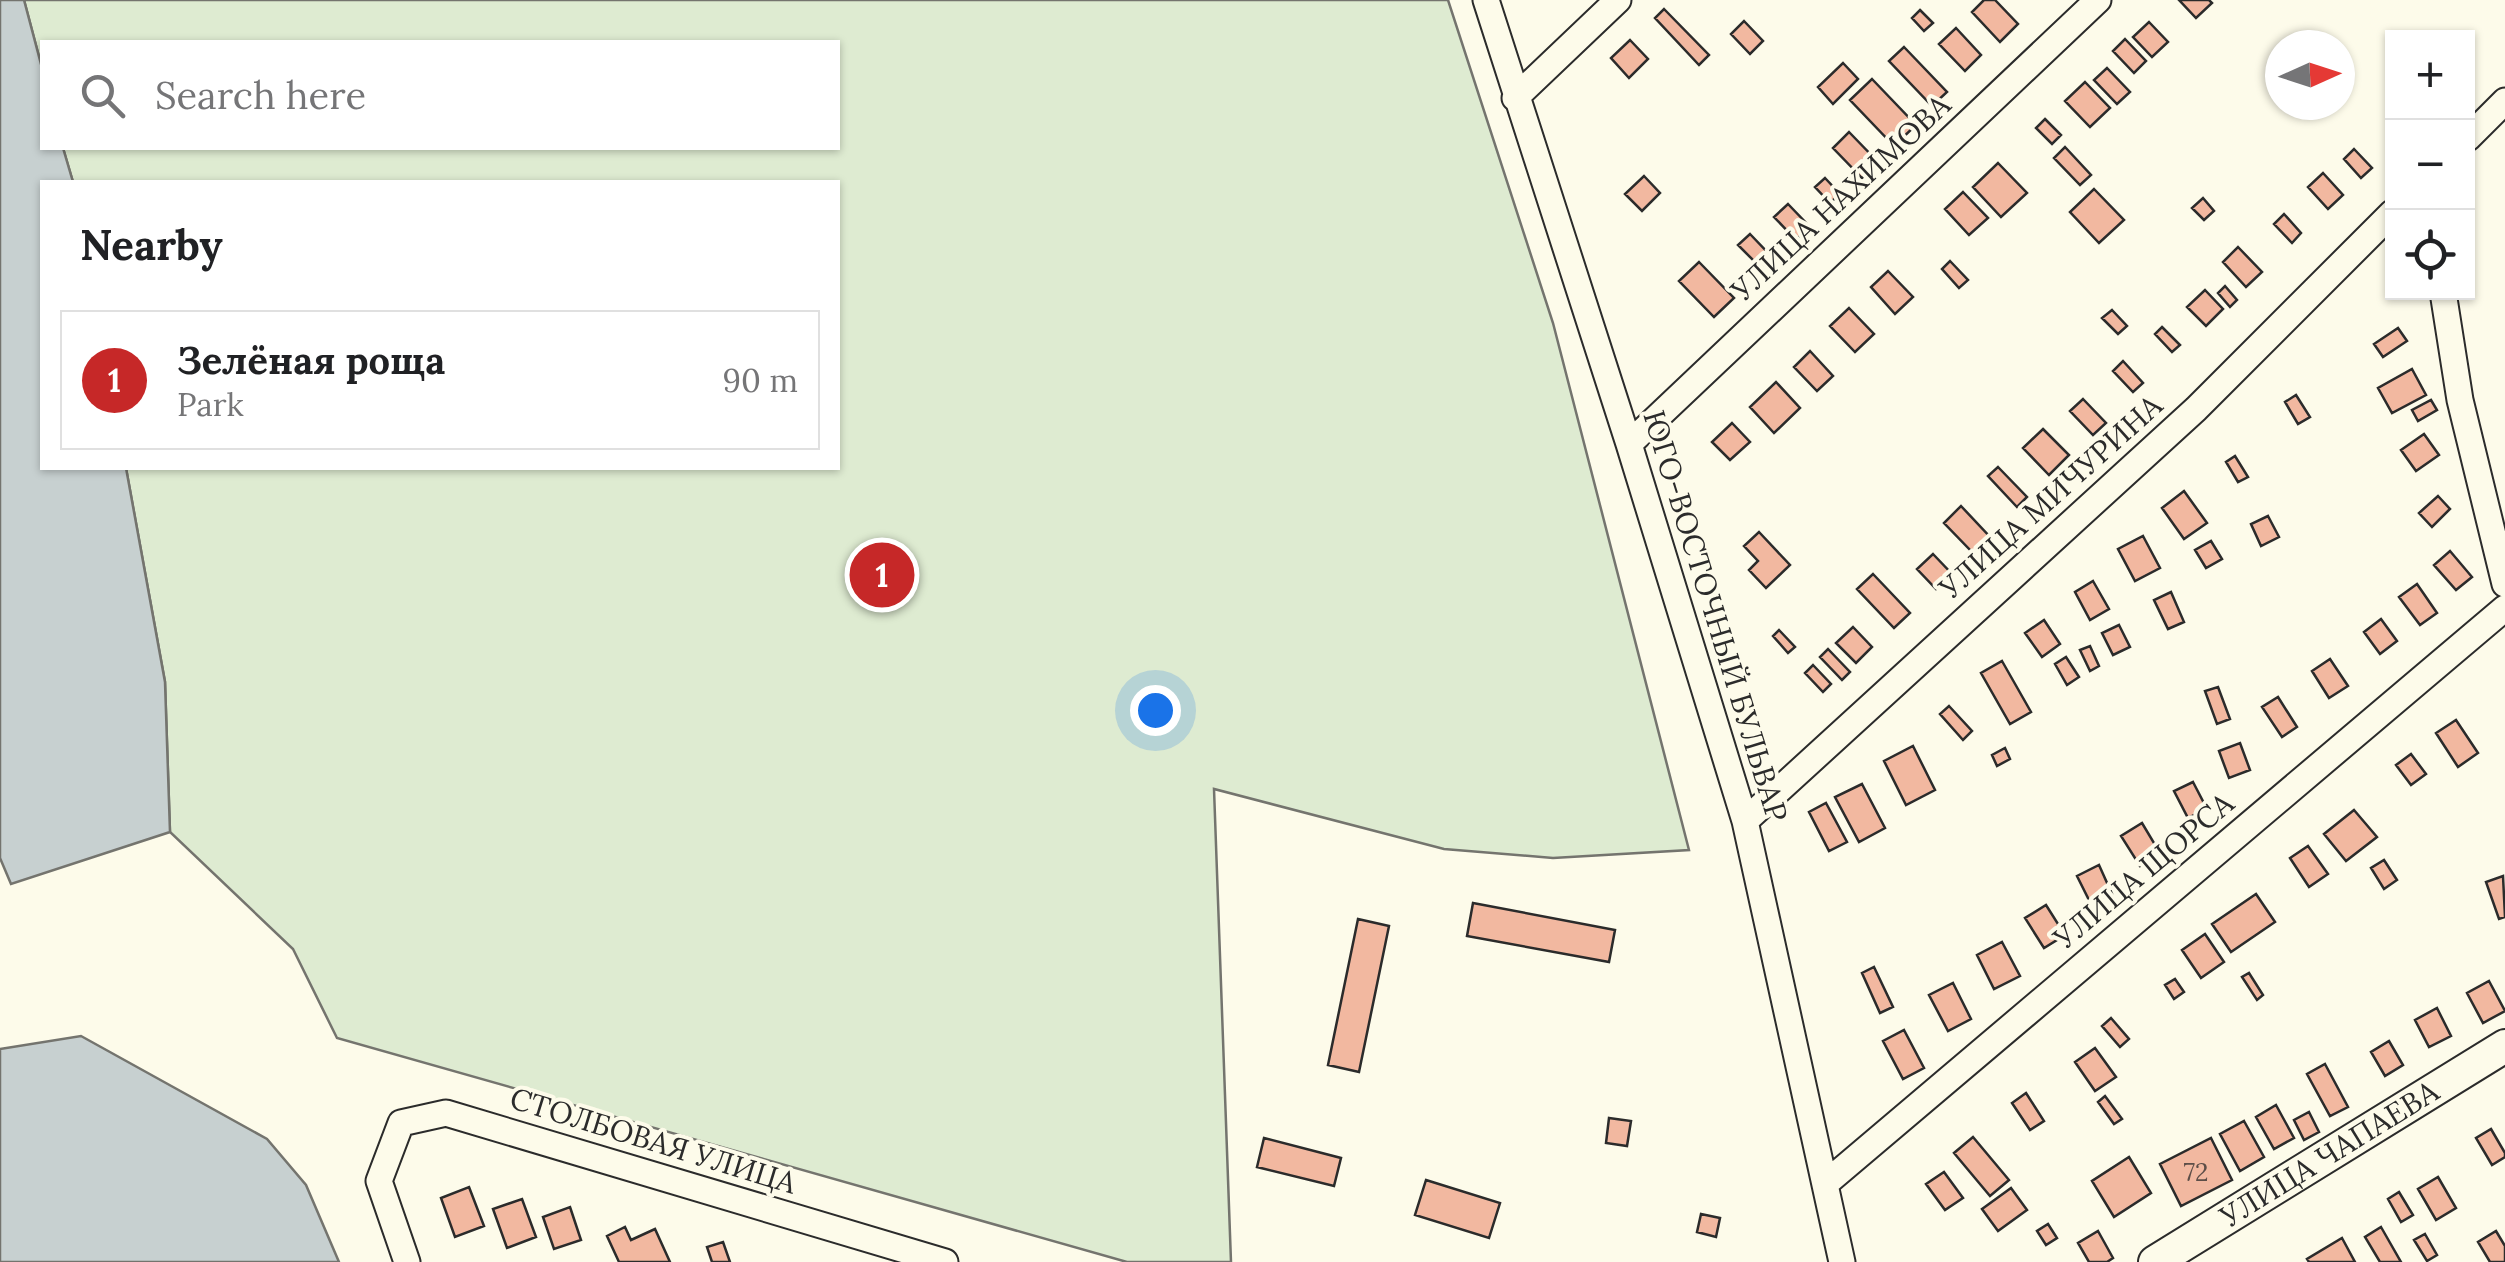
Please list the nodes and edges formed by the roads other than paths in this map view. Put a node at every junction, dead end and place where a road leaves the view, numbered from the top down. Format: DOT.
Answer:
graph roads {
  1 [pos="1486,0"];
  2 [pos="1618,0"];
  3 [pos="2098,0"];
  4 [pos="1515,98"];
  5 [pos="2505,101"];
  6 [pos="2475,131"];
  7 [pos="2385,220"];
  8 [pos="2443,300"];
  9 [pos="1629,444"];
  10 [pos="2505,584"];
  11 [pos="2505,608"];
  12 [pos="1745,821"];
  13 [pos="2505,1046"];
  14 [pos="1825,1184"];
  15 [pos="407,1262"];
  16 [pos="945,1262"];
  17 [pos="1842,1262"];
  18 [pos="2155,1262"];
  1 -- 4 [label="street, ЮГО-ВОСТОЧНЫЙ БУЛЬВАР"];
  2 -- 4 [label="street"];
  3 -- 9 [label="street, УЛИЦА НАХИМОВА"];
  4 -- 9 [label="street, ЮГО-ВОСТОЧНЫЙ БУЛЬВАР"];
  5 -- 6 [label="street"];
  7 -- 12 [label="street, УЛИЦА МИЧУРИНА"];
  8 -- 10 [label="street"];
  9 -- 12 [label="street, ЮГО-ВОСТОЧНЫЙ БУЛЬВАР"];
  11 -- 14 [label="street, УЛИЦА ЩОРСА"];
  12 -- 14 [label="street, ЮГО-ВОСТОЧНЫЙ БУЛЬВАР"];
  13 -- 18 [label="main road, УЛИЦА ЧАПАЕВА"];
  14 -- 17 [label="street, ЮГО-ВОСТОЧНЫЙ БУЛЬВАР"];
  15 -- 16 [label="street, СТОЛБОВАЯ УЛИЦА"];
}
